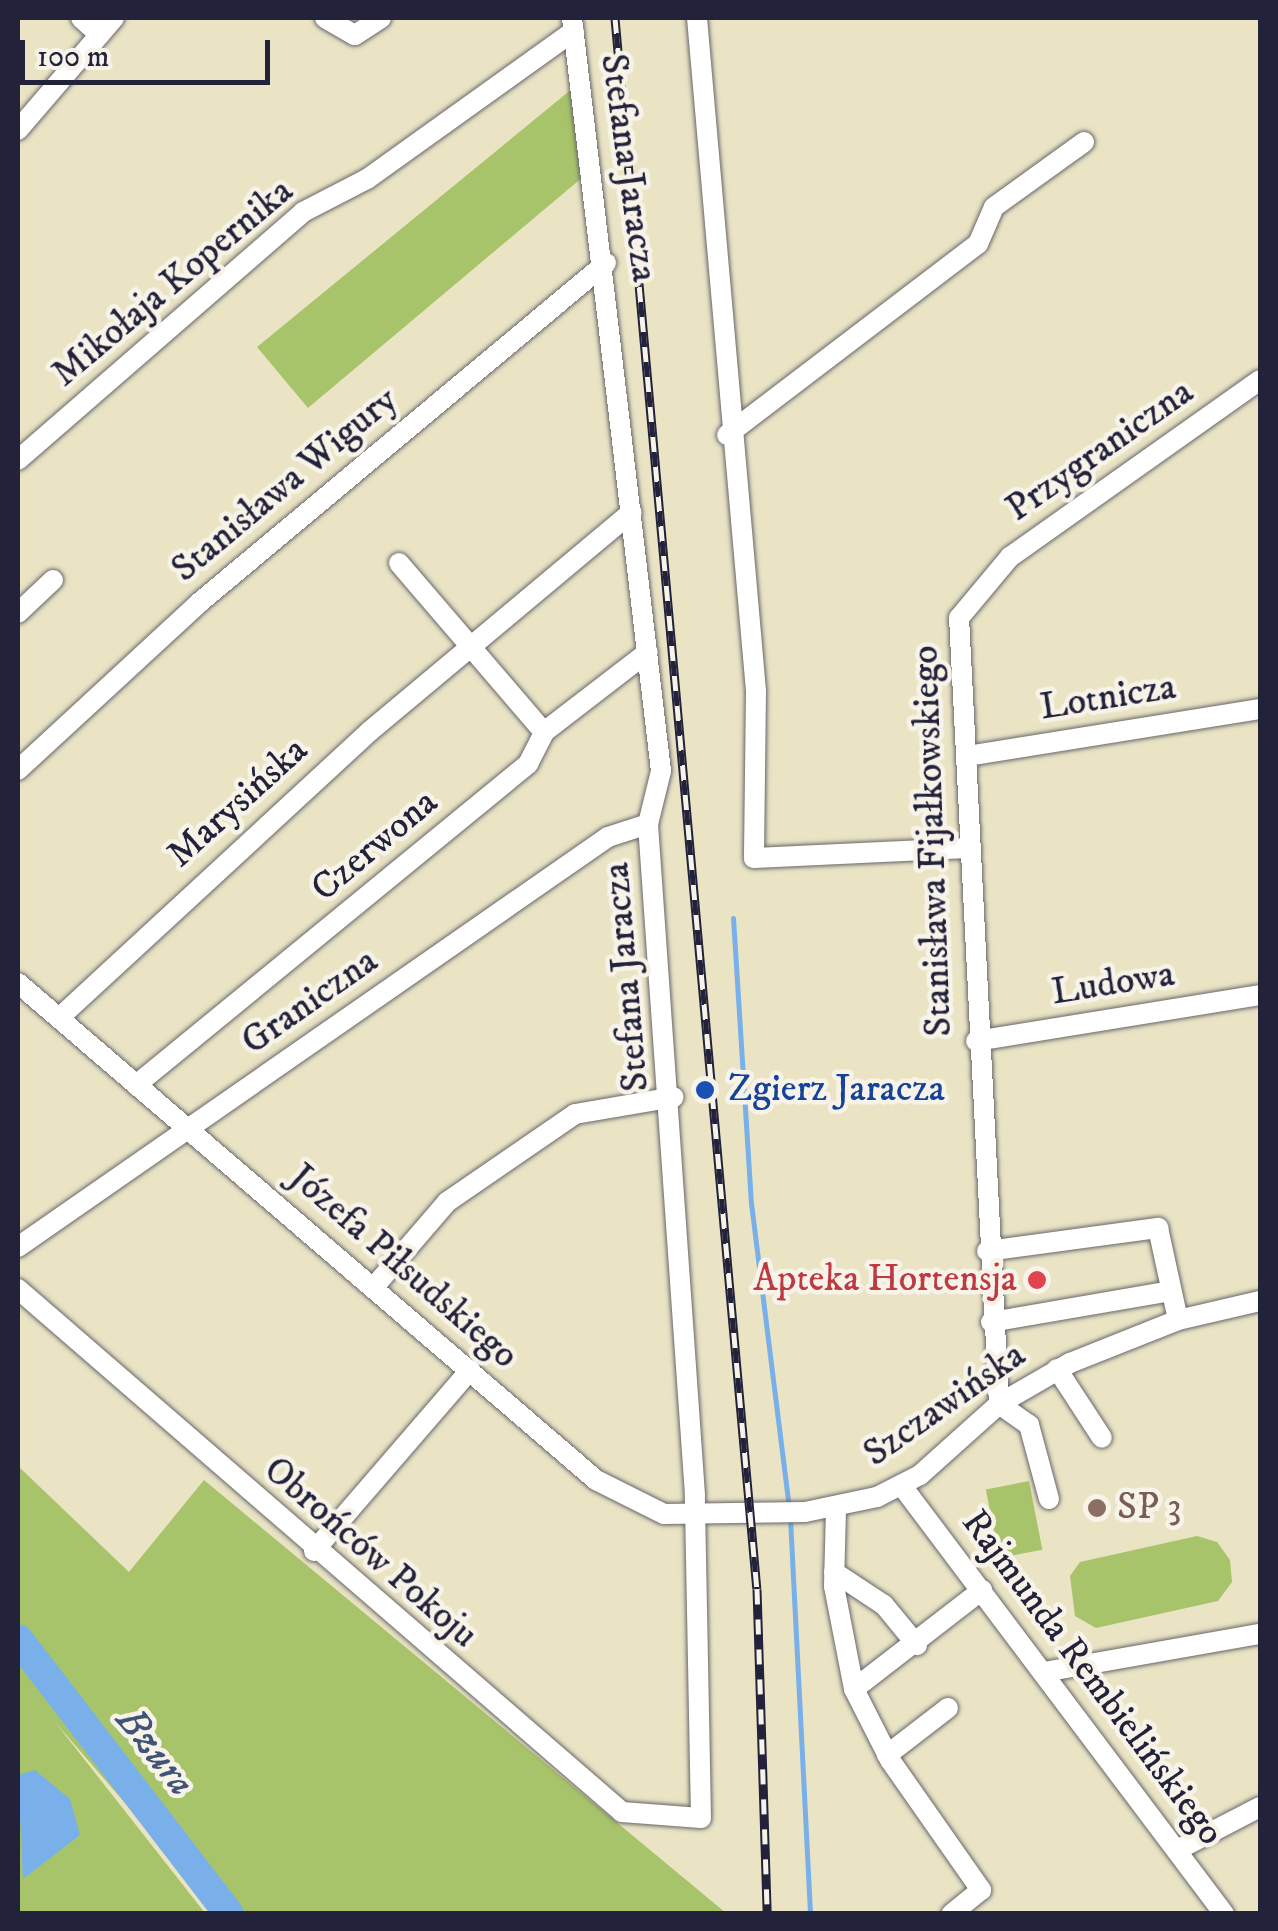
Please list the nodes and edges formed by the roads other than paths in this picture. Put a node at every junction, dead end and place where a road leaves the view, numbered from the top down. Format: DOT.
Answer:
graph roads {
  1 [pos="81,18"];
  2 [pos="114,18"];
  3 [pos="325,18"];
  4 [pos="381,18"];
  5 [pos="697,18"];
  6 [pos="573,24"];
  7 [pos="100,35"];
  8 [pos="18,130"];
  9 [pos="1084,142"];
  10 [pos="606,263"];
  11 [pos="1260,380"];
  12 [pos="727,435"];
  13 [pos="18,460"];
  14 [pos="632,512"];
  15 [pos="399,563"];
  16 [pos="53,580"];
  17 [pos="982,582"];
  18 [pos="18,613"];
  19 [pos="471,646"];
  20 [pos="648,652"];
  21 [pos="1260,709"];
  22 [pos="544,732"];
  23 [pos="967,756"];
  24 [pos="18,770"];
  25 [pos="648,824"];
  26 [pos="968,848"];
  27 [pos="18,983"];
  28 [pos="1260,996"];
  29 [pos="59,1018"];
  30 [pos="976,1041"];
  31 [pos="136,1085"];
  32 [pos="674,1098"];
  33 [pos="188,1129"];
  34 [pos="18,1248"];
  35 [pos="987,1250"];
  36 [pos="374,1288"];
  37 [pos="18,1289"];
  38 [pos="1170,1291"];
  39 [pos="1260,1301"];
  40 [pos="1178,1320"];
  41 [pos="992,1322"];
  42 [pos="470,1370"];
  43 [pos="1057,1370"];
  44 [pos="999,1404"];
  45 [pos="1102,1438"];
  46 [pos="902,1486"];
  47 [pos="1050,1498"];
  48 [pos="836,1509"];
  49 [pos="780,1513"];
  50 [pos="696,1517"];
  51 [pos="314,1551"];
  52 [pos="834,1572"];
  53 [pos="982,1590"];
  54 [pos="1260,1634"];
  55 [pos="917,1645"];
  56 [pos="1044,1672"];
  57 [pos="854,1689"];
  58 [pos="948,1708"];
  59 [pos="887,1755"];
  60 [pos="1260,1807"];
  61 [pos="701,1818"];
  62 [pos="1177,1850"];
  63 [pos="951,1914"];
  64 [pos="1224,1914"];
  1 -- 7 [label="street"];
  2 -- 7 [label="street"];
  3 -- 4 [label="street"];
  5 -- 12 [label="street"];
  6 -- 10 [label="street, Stefana Jaracza"];
  6 -- 13 [label="street, Mikołaja Kopernika"];
  7 -- 8 [label="street"];
  9 -- 12 [label="street"];
  10 -- 14 [label="street, Stefana Jaracza"];
  10 -- 24 [label="street, Stanisława Wigury"];
  11 -- 17 [label="street, Przygraniczna"];
  12 -- 26 [label="street"];
  14 -- 19 [label="street, Marysińska"];
  14 -- 20 [label="street, Stefana Jaracza"];
  15 -- 19 [label="street"];
  16 -- 18 [label="street"];
  17 -- 23 [label="street, Stanisława Fijałkowskiego"];
  19 -- 22 [label="street"];
  19 -- 29 [label="street, Marysińska"];
  20 -- 22 [label="street, Czerwona"];
  20 -- 25 [label="street, Stefana Jaracza"];
  21 -- 23 [label="street, Lotnicza"];
  22 -- 31 [label="street, Czerwona"];
  23 -- 26 [label="street, Stanisława Fijałkowskiego"];
  25 -- 32 [label="street, Stefana Jaracza"];
  25 -- 33 [label="street, Graniczna"];
  26 -- 30 [label="street, Stanisława Fijałkowskiego"];
  27 -- 29 [label="street, Józefa Piłsudskiego"];
  28 -- 30 [label="street, Ludowa"];
  29 -- 31 [label="street, Józefa Piłsudskiego"];
  30 -- 35 [label="street, Stanisława Fijałkowskiego"];
  31 -- 33 [label="street, Józefa Piłsudskiego"];
  32 -- 36 [label="street"];
  32 -- 50 [label="street, Stefana Jaracza"];
  33 -- 34 [label="street, Graniczna"];
  33 -- 36 [label="street, Józefa Piłsudskiego"];
  35 -- 38 [label="street"];
  35 -- 41 [label="street, Stanisława Fijałkowskiego"];
  36 -- 42 [label="street, Józefa Piłsudskiego"];
  37 -- 51 [label="street, Obrońców Pokoju"];
  38 -- 40 [label="street"];
  38 -- 41 [label="street"];
  39 -- 40 [label="street, Szczawińska"];
  40 -- 43 [label="street, Szczawińska"];
  41 -- 44 [label="street, Stanisława Fijałkowskiego"];
  42 -- 50 [label="street, Józefa Piłsudskiego"];
  42 -- 51 [label="street"];
  43 -- 44 [label="street, Szczawińska"];
  43 -- 45 [label="street"];
  44 -- 46 [label="street, Szczawińska"];
  44 -- 47 [label="street"];
  46 -- 48 [label="street, Szczawińska"];
  46 -- 53 [label="street, Rajmunda Rembielińskiego"];
  48 -- 49 [label="street, Szczawińska"];
  48 -- 52 [label="street"];
  49 -- 50 [label="street, Józefa Piłsudskiego"];
  50 -- 61 [label="street, Stefana Jaracza"];
  51 -- 61 [label="street, Obrońców Pokoju"];
  52 -- 55 [label="street"];
  52 -- 57 [label="street"];
  53 -- 55 [label="street"];
  53 -- 56 [label="street, Rajmunda Rembielińskiego"];
  54 -- 56 [label="street"];
  55 -- 57 [label="street"];
  56 -- 62 [label="street, Rajmunda Rembielińskiego"];
  57 -- 59 [label="street"];
  58 -- 59 [label="street"];
  59 -- 63 [label="street"];
  60 -- 62 [label="street"];
  62 -- 64 [label="street, Rajmunda Rembielińskiego"];
}
